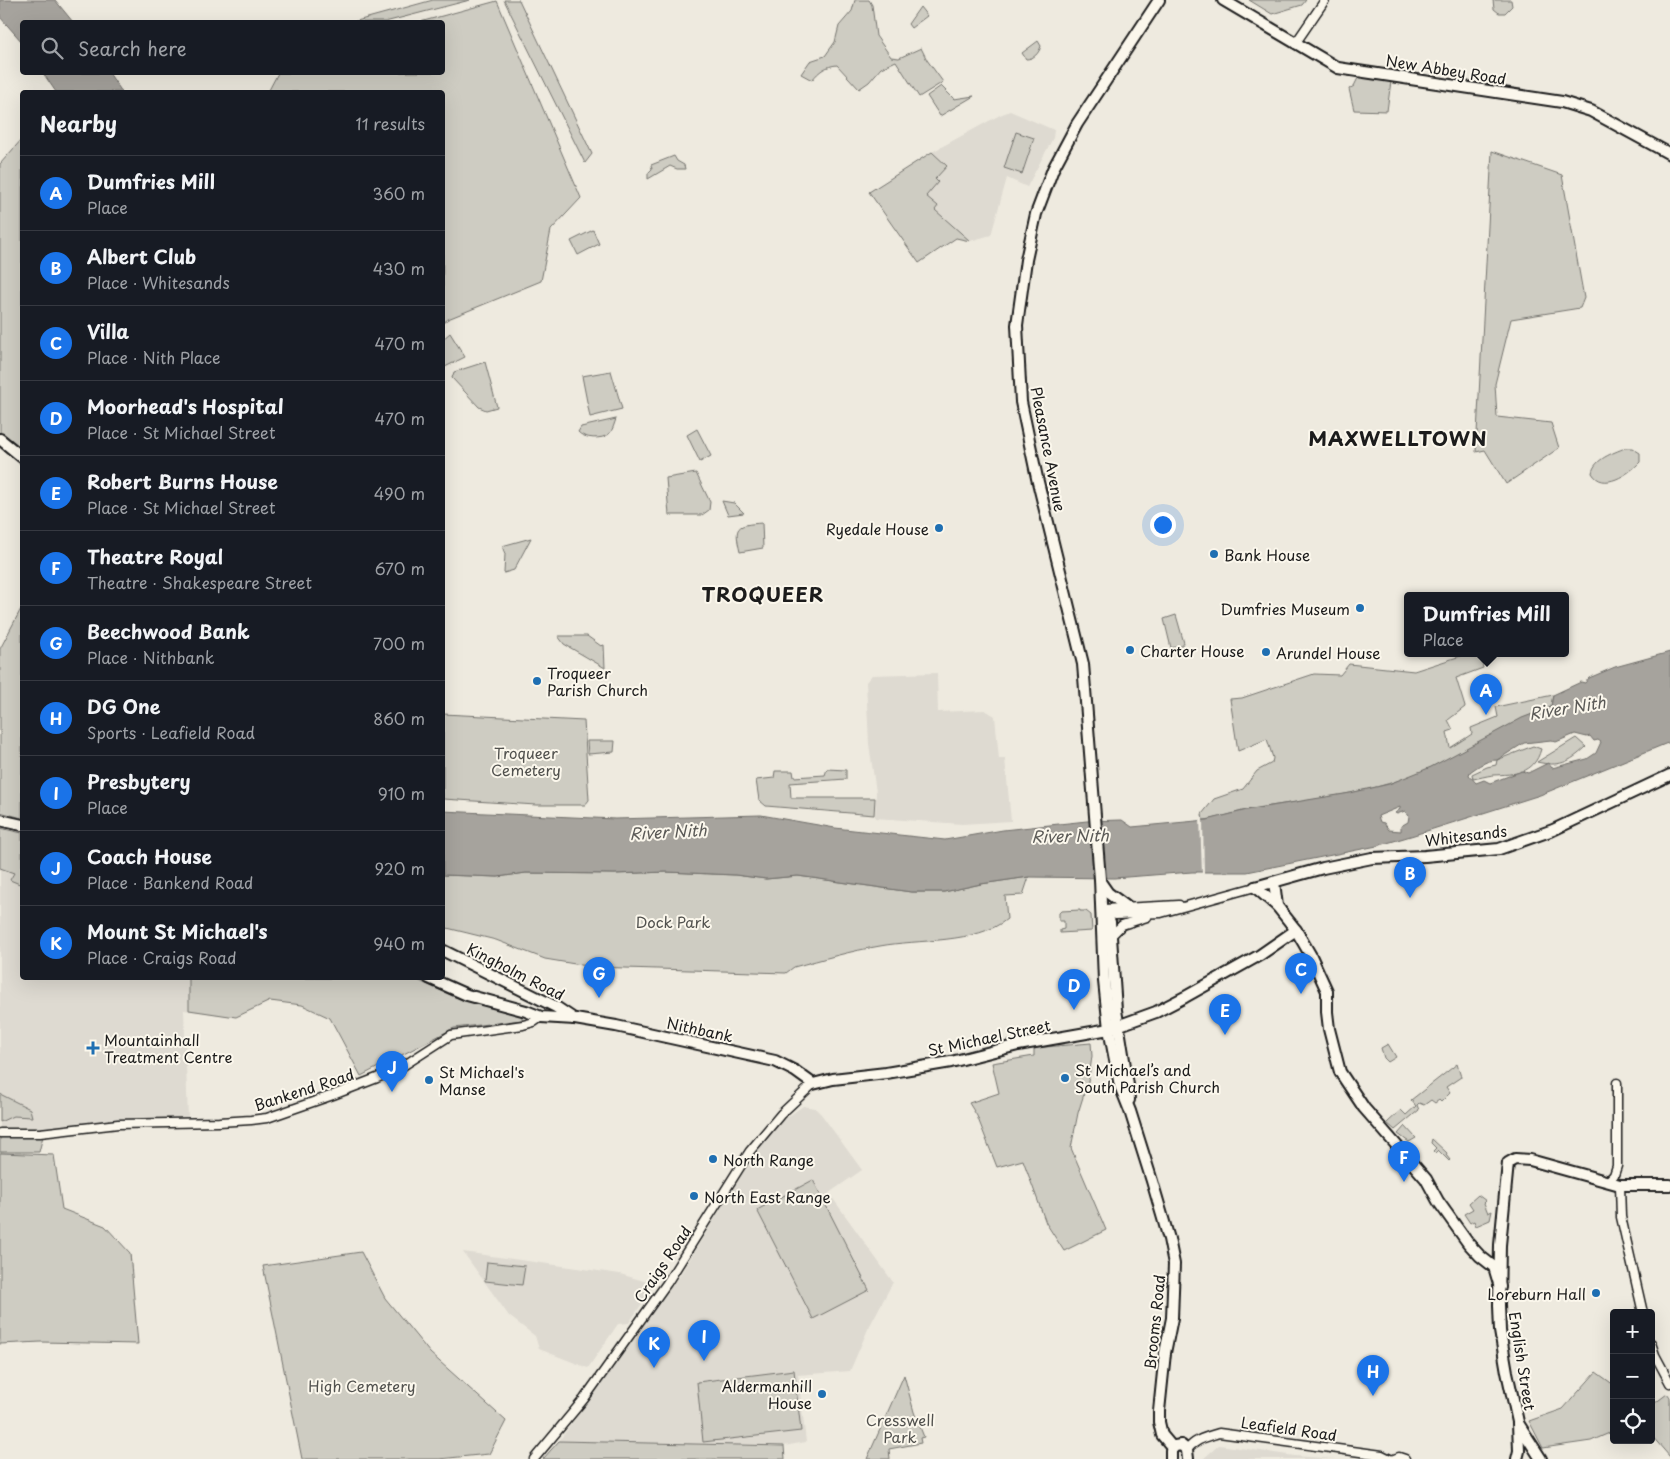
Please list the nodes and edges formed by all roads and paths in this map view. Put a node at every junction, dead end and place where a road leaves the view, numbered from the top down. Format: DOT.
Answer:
graph roads {
  1 [pos="1159,0"];
  2 [pos="1223,0"];
  3 [pos="1325,0"];
  4 [pos="1295,44"];
  5 [pos="1670,154"];
  6 [pos="0,439"];
  7 [pos="20,455"];
  8 [pos="1670,775"];
  9 [pos="0,820"];
  10 [pos="20,825"];
  11 [pos="1100,881"];
  12 [pos="1274,882"];
  13 [pos="1255,886"];
  14 [pos="1188,904"];
  15 [pos="1277,906"];
  16 [pos="1126,907"];
  17 [pos="1102,909"];
  18 [pos="1161,913"];
  19 [pos="1296,930"];
  20 [pos="1111,936"];
  21 [pos="445,952"];
  22 [pos="433,980"];
  23 [pos="541,1017"];
  24 [pos="575,1019"];
  25 [pos="1114,1027"];
  26 [pos="1617,1082"];
  27 [pos="812,1084"];
  28 [pos="0,1133"];
  29 [pos="1608,1181"];
  30 [pos="1620,1185"];
  31 [pos="1670,1185"];
  32 [pos="1500,1245"];
  33 [pos="1487,1261"];
  34 [pos="1500,1287"];
  35 [pos="1642,1309"];
  36 [pos="1654,1354"];
  37 [pos="1670,1383"];
  38 [pos="1518,1422"];
  39 [pos="1173,1448"];
  40 [pos="1188,1454"];
  41 [pos="534,1459"];
  42 [pos="1171,1459"];
  43 [pos="1390,1459"];
  44 [pos="1394,1459"];
  45 [pos="1405,1459"];
  46 [pos="1517,1459"];
  47 [pos="1522,1459"];
  48 [pos="1541,1459"];
  1 -- 11 [label="main road, Pleasance Avenue"];
  2 -- 4 [label="main road, New Abbey Road"];
  3 -- 4 [label="street"];
  4 -- 5 [label="main road, New Abbey Road"];
  6 -- 7 [label="main road"];
  8 -- 12 [label="main road, Whitesands"];
  9 -- 10 [label="main road"];
  11 -- 16 [label="main road"];
  11 -- 17 [label="main road, Pleasance Avenue"];
  12 -- 13 [label="main road, Whitesands"];
  12 -- 15 [label="main road"];
  13 -- 14 [label="street"];
  13 -- 15 [label="main road"];
  14 -- 16 [label="street"];
  14 -- 18 [label="street"];
  15 -- 19 [label="main road"];
  16 -- 17 [label="street"];
  17 -- 18 [label="street"];
  17 -- 20 [label="main road"];
  17 -- 25 [label="main road"];
  18 -- 20 [label="street"];
  19 -- 25 [label="main road, St Michael Street"];
  19 -- 33 [label="main road"];
  20 -- 25 [label="main road"];
  21 -- 24 [label="main road, Kingholm Road"];
  22 -- 23 [label="main road, Nithbank"];
  23 -- 24 [label="main road, Nithbank"];
  23 -- 28 [label="street, Bankend Road"];
  24 -- 27 [label="main road, Nithbank"];
  25 -- 27 [label="main road, St Michael Street"];
  25 -- 39 [label="main road, Brooms Road"];
  26 -- 29 [label="street"];
  27 -- 41 [label="street, Craigs Road"];
  29 -- 30 [label="main road"];
  29 -- 32 [label="main road, English Street"];
  30 -- 31 [label="main road"];
  30 -- 35 [label="street"];
  32 -- 33 [label="main road"];
  32 -- 34 [label="main road, English Street"];
  33 -- 34 [label="main road"];
  34 -- 38 [label="main road, English Street"];
  36 -- 37 [label="street"];
  38 -- 46 [label="main road"];
  38 -- 48 [label="main road"];
  39 -- 40 [label="main road"];
  39 -- 42 [label="main road"];
  40 -- 43 [label="street, Leafield Road"];
  44 -- 45 [label="street"];
  47 -- 48 [label="main road"];
}
